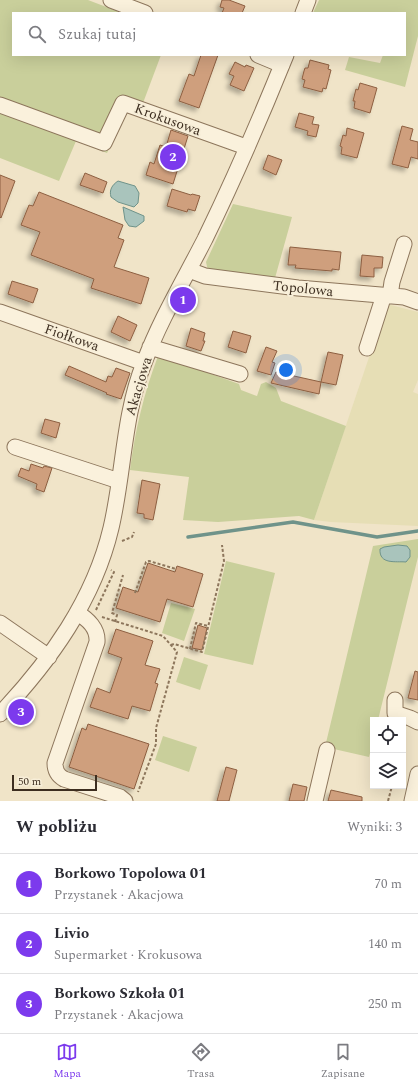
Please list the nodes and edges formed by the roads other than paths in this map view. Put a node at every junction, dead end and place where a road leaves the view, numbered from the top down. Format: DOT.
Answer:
graph roads {
  1 [pos="111,0"];
  2 [pos="308,0"];
  3 [pos="142,12"];
  4 [pos="303,12"];
  5 [pos="263,56"];
  6 [pos="284,60"];
  7 [pos="0,105"];
  8 [pos="246,147"];
  9 [pos="404,244"];
  10 [pos="190,270"];
  11 [pos="387,296"];
  12 [pos="418,302"];
  13 [pos="0,312"];
  14 [pos="150,346"];
  15 [pos="367,348"];
  16 [pos="144,363"];
  17 [pos="240,374"];
  18 [pos="15,447"];
  19 [pos="119,481"];
  20 [pos="77,613"];
  21 [pos="0,623"];
  22 [pos="49,657"];
  23 [pos="395,700"];
  24 [pos="0,714"];
  25 [pos="418,722"];
  26 [pos="327,750"];
  27 [pos="418,774"];
  28 [pos="125,801"];
  29 [pos="315,801"];
  30 [pos="412,801"];
  1 -- 3 [label="street"];
  2 -- 4 [label="street"];
  5 -- 6 [label="street"];
  6 -- 8 [label="street, Akacjowa"];
  7 -- 8 [label="street, Krokusowa"];
  8 -- 10 [label="street, Akacjowa"];
  9 -- 11 [label="street"];
  10 -- 11 [label="street, Topolowa"];
  10 -- 14 [label="street, Akacjowa"];
  11 -- 12 [label="street, Topolowa"];
  11 -- 15 [label="street"];
  13 -- 16 [label="street, Fiołkowa"];
  14 -- 16 [label="street, Akacjowa"];
  14 -- 17 [label="street"];
  16 -- 19 [label="street, Akacjowa"];
  18 -- 19 [label="street"];
  19 -- 20 [label="street, Akacjowa"];
  20 -- 22 [label="street, Akacjowa"];
  20 -- 28 [label="street"];
  21 -- 22 [label="street"];
  22 -- 24 [label="street, Akacjowa"];
  23 -- 25 [label="street"];
  26 -- 29 [label="street"];
  27 -- 30 [label="street"];
}
